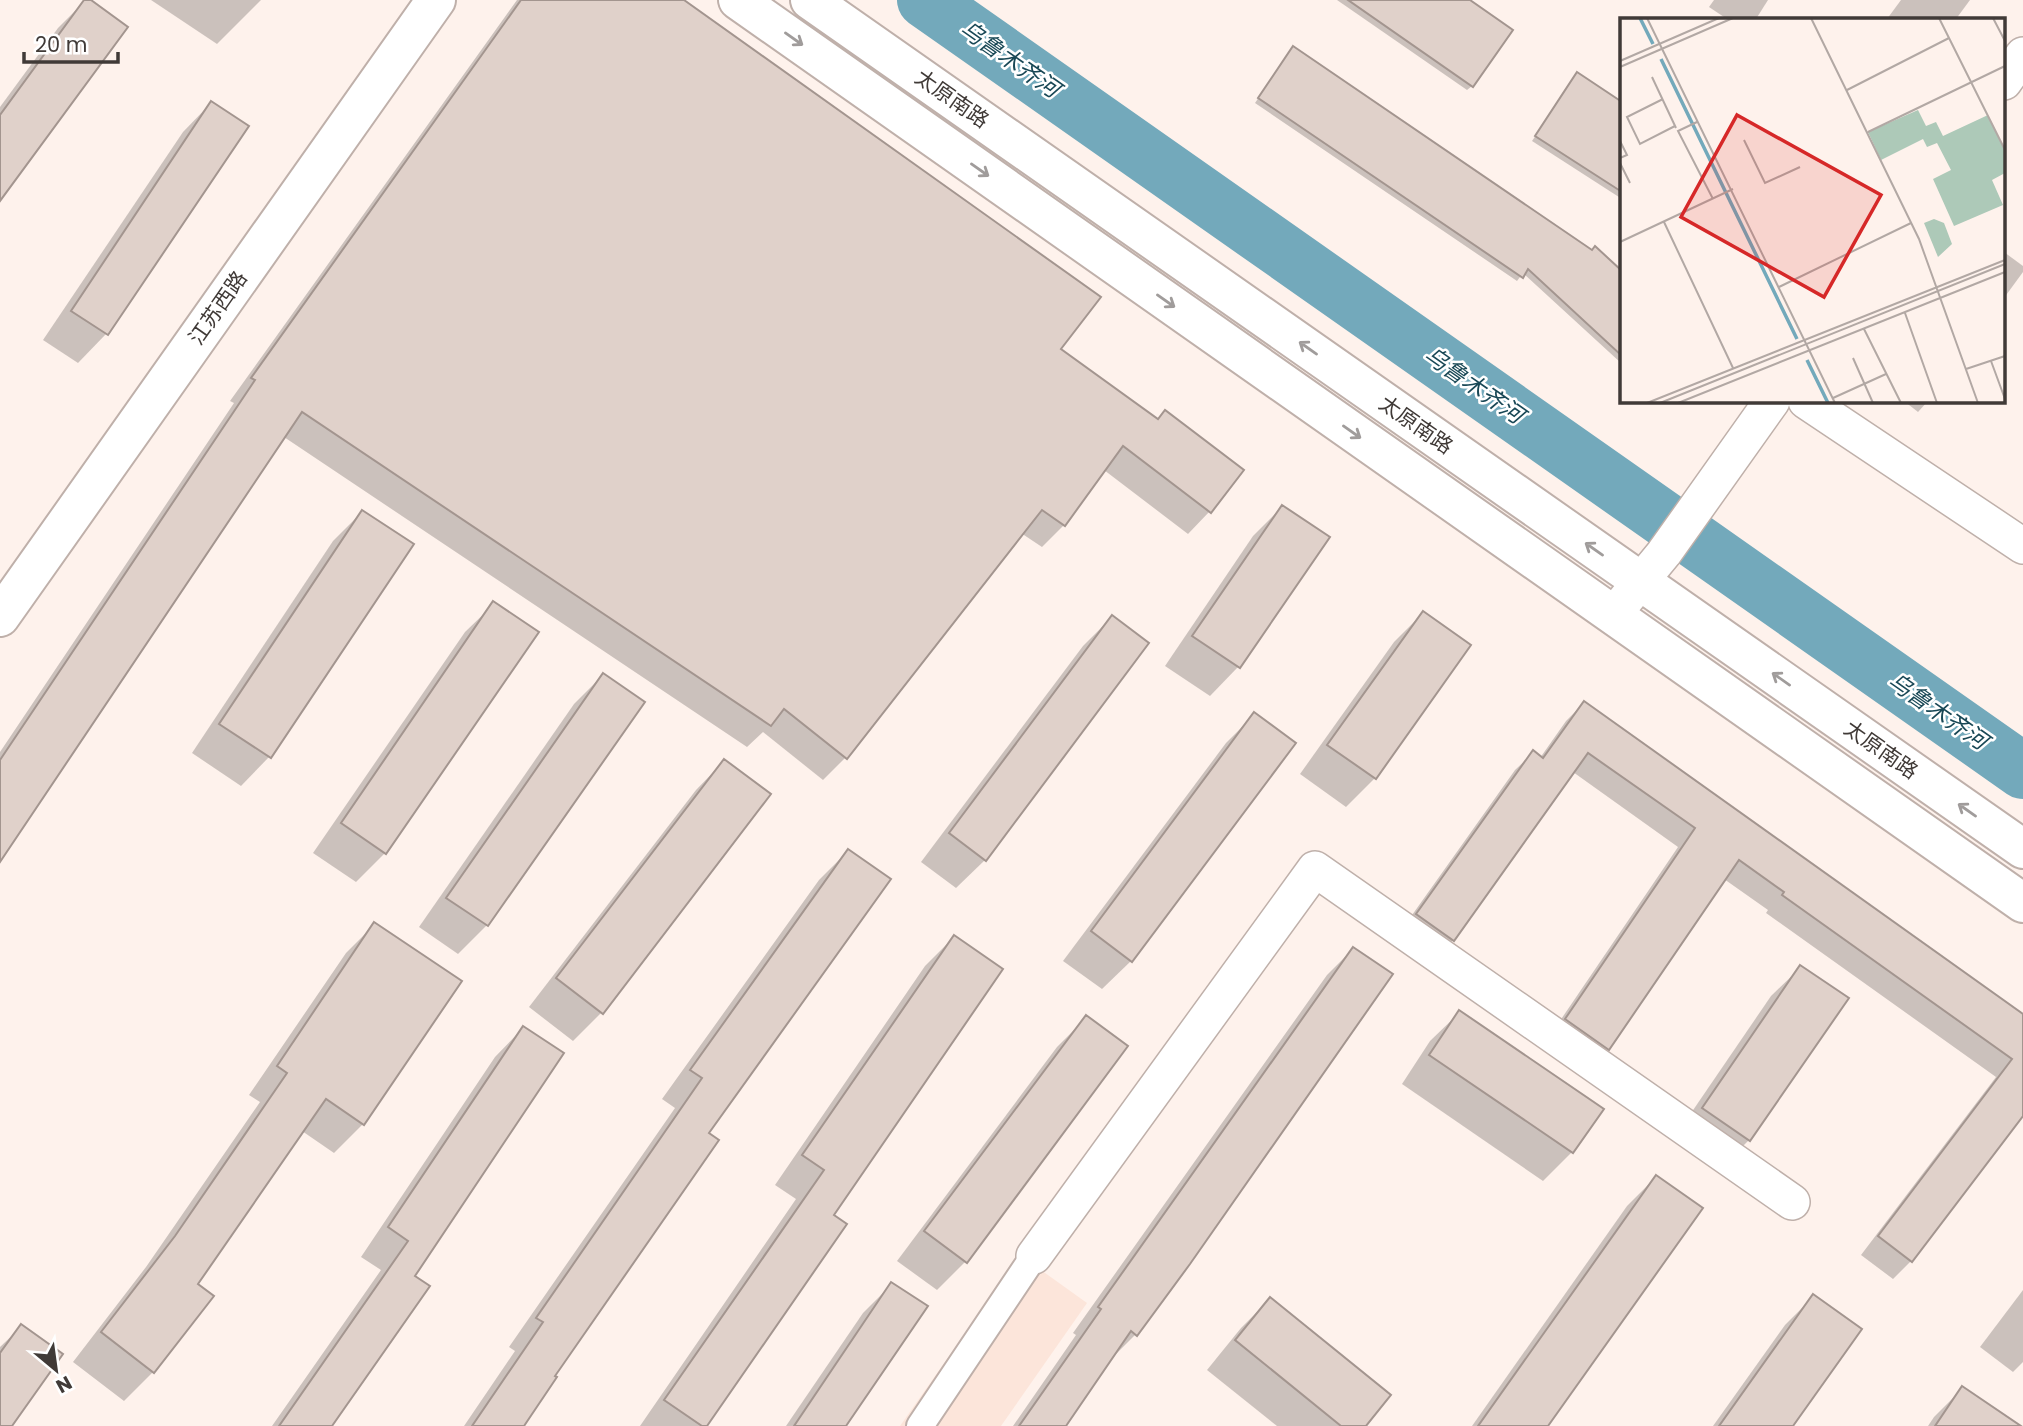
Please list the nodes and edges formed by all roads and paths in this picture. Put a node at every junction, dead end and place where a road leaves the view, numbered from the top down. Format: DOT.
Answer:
graph roads {
  1 [pos="436,0"];
  2 [pos="738,0"];
  3 [pos="810,0"];
  4 [pos="2023,55"];
  5 [pos="2006,79"];
  6 [pos="1771,402"];
  7 [pos="1807,402"];
  8 [pos="2023,546"];
  9 [pos="1653,568"];
  10 [pos="1613,615"];
  11 [pos="0,617"];
  12 [pos="2023,849"];
  13 [pos="2023,903"];
  14 [pos="1792,1202"];
  15 [pos="1034,1256"];
  16 [pos="920,1426"];
  1 -- 11 [label="main road, 江苏西路"];
  2 -- 10 [label="main road, one-way"];
  9 -- 3 [label="main road, 太原南路, one-way"];
  4 -- 5 [label="street"];
  6 -- 9 [label="street"];
  7 -- 8 [label="street"];
  9 -- 10 [label="street"];
  12 -- 9 [label="main road, 太原南路, one-way"];
  10 -- 13 [label="main road"];
  14 -- 15 [label="street"];
  15 -- 16 [label="street"];
}
